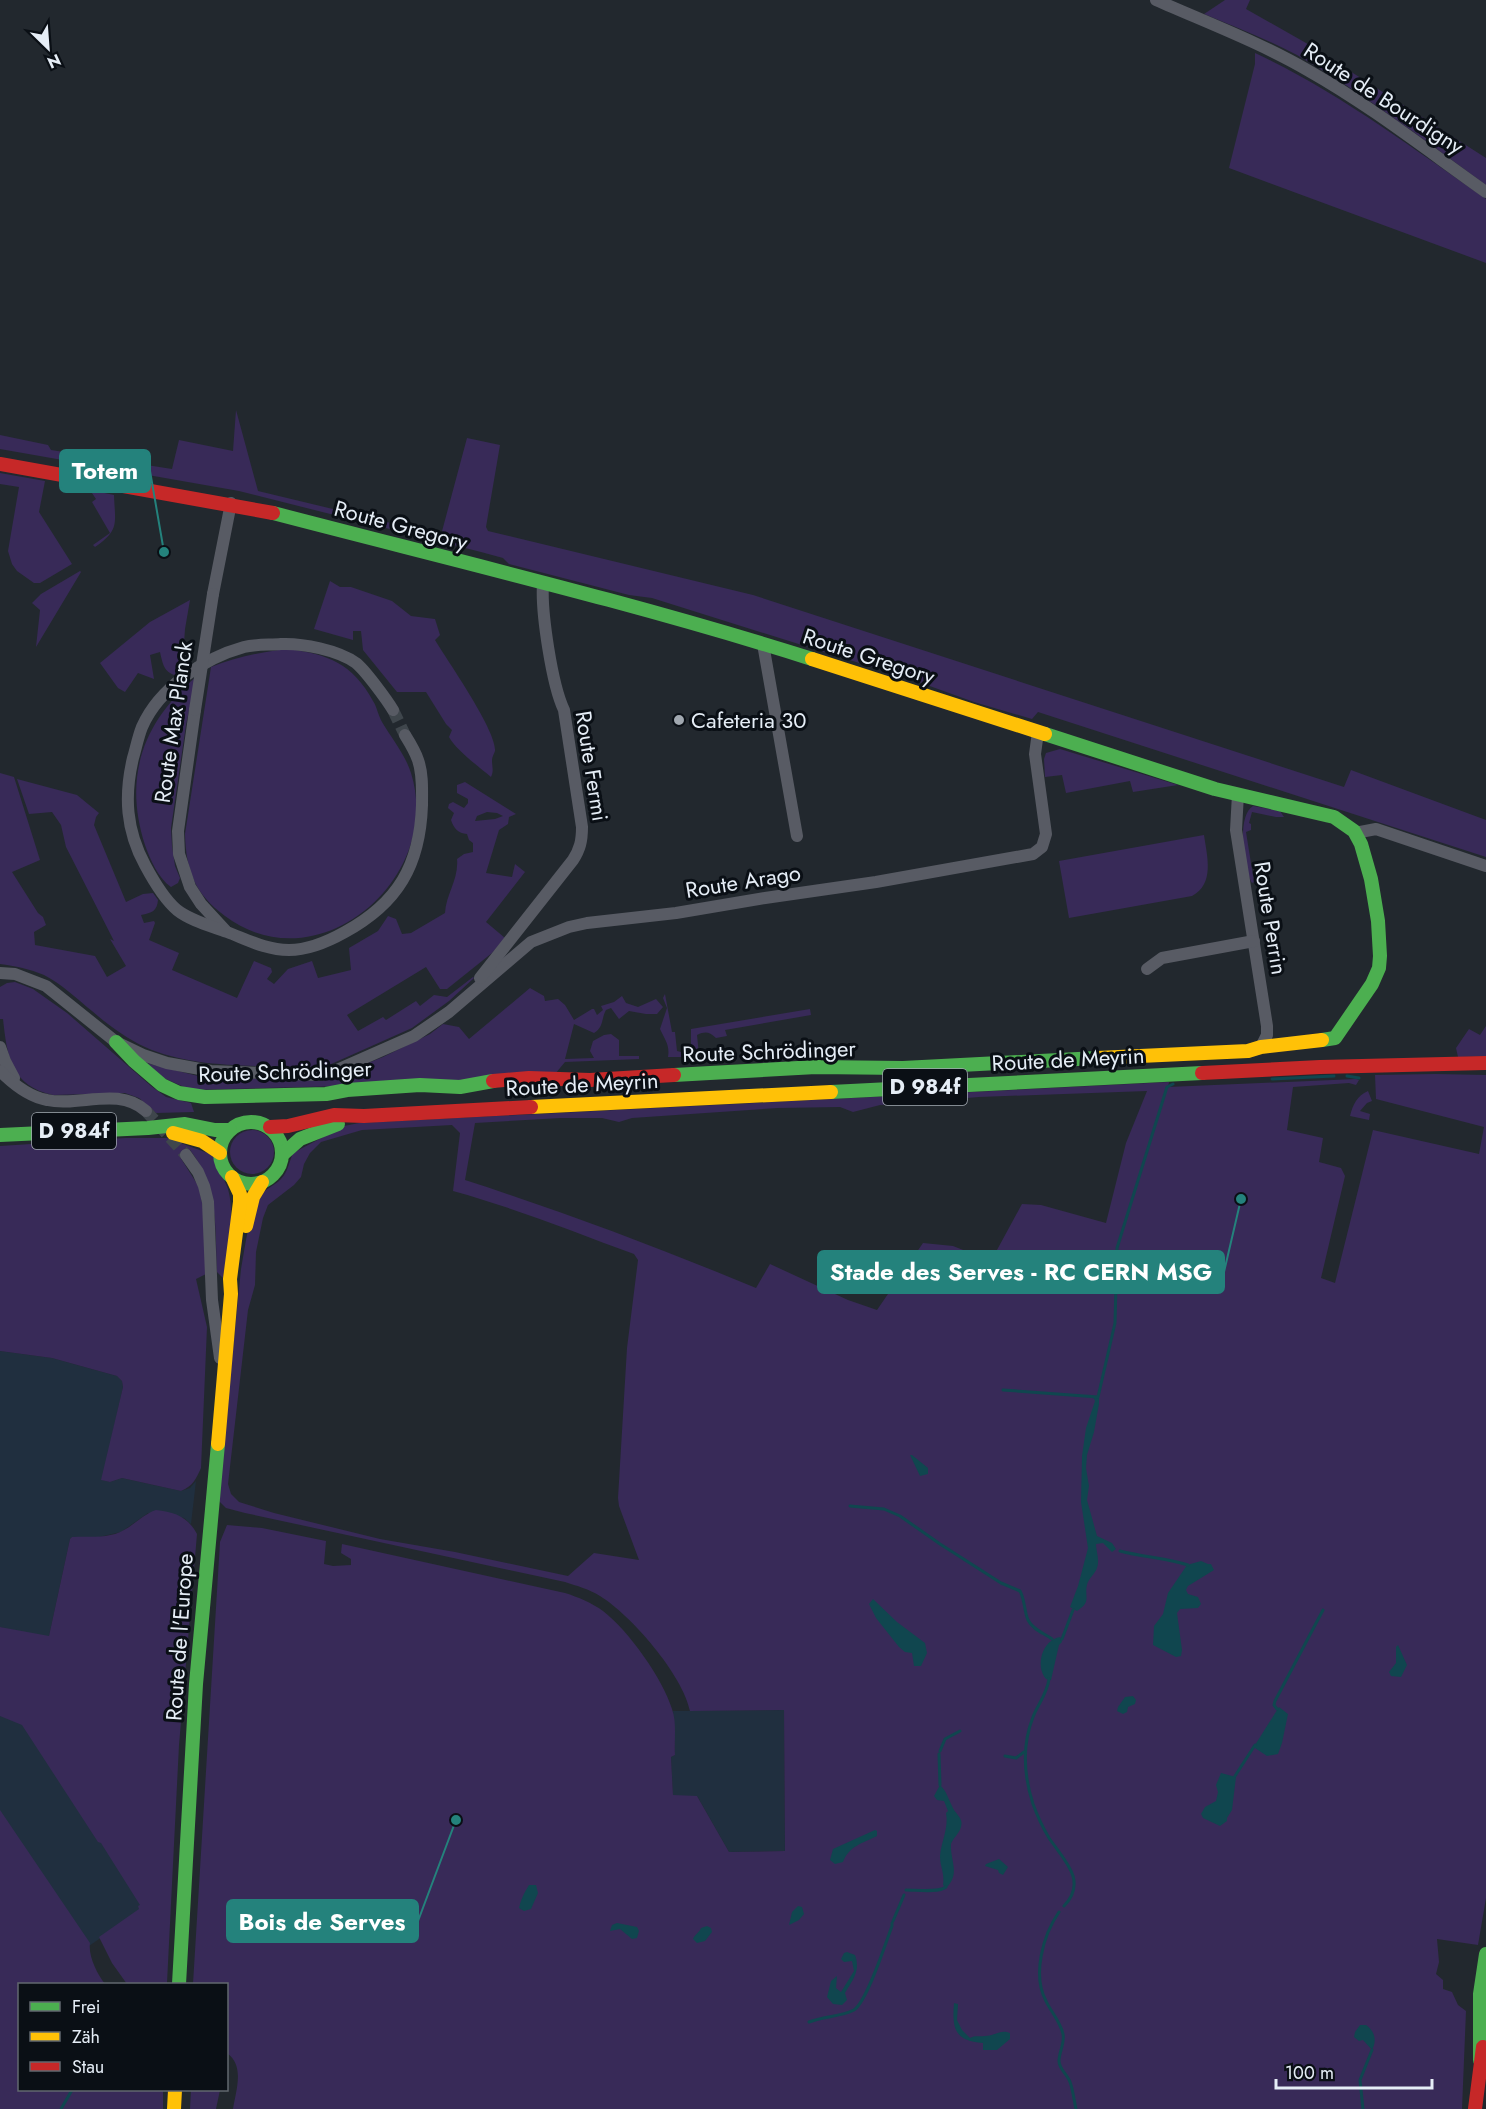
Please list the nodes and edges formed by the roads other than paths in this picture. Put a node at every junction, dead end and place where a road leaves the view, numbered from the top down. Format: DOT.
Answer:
graph roads {
  1 [pos="1156,0"];
  2 [pos="1486,192"];
  3 [pos="0,464"];
  4 [pos="231,503"];
  5 [pos="543,584"];
  6 [pos="763,644"];
  7 [pos="393,710"];
  8 [pos="1038,732"];
  9 [pos="405,735"];
  10 [pos="1238,794"];
  11 [pos="1355,833"];
  12 [pos="796,836"];
  13 [pos="1486,866"];
  14 [pos="228,932"];
  15 [pos="1254,941"];
  16 [pos="1148,969"];
  17 [pos="0,973"];
  18 [pos="471,992"];
  19 [pos="116,1042"];
  20 [pos="0,1047"];
  21 [pos="1261,1047"];
  22 [pos="1486,1063"];
  23 [pos="0,1071"];
  24 [pos="22,1089"];
  25 [pos="146,1111"];
  26 [pos="364,1116"];
  27 [pos="270,1127"];
  28 [pos="148,1128"];
  29 [pos="230,1130"];
  30 [pos="0,1135"];
  31 [pos="220,1153"];
  32 [pos="283,1154"];
  33 [pos="186,1155"];
  34 [pos="232,1177"];
  35 [pos="262,1182"];
  36 [pos="213,1283"];
  37 [pos="231,1294"];
  38 [pos="222,1392"];
  39 [pos="1486,1954"];
  40 [pos="179,1983"];
  41 [pos="1486,2032"];
  42 [pos="1480,2060"];
  43 [pos="175,2091"];
  44 [pos="174,2109"];
  45 [pos="1475,2109"];
  1 -- 2 [label="street, Route de Bourdigny"];
  3 -- 4 [label="street, Route Gregory"];
  4 -- 5 [label="street, Route Gregory"];
  4 -- 14 [label="street, Route Max Planck, bridge"];
  5 -- 6 [label="street, Route Gregory"];
  5 -- 18 [label="street, Route Fermi"];
  6 -- 8 [label="street, Route Gregory"];
  6 -- 12 [label="street"];
  7 -- 14 [label="street"];
  8 -- 10 [label="street, Route Gregory"];
  8 -- 18 [label="street, Route Arago"];
  9 -- 14 [label="street"];
  10 -- 11 [label="street, Route Gregory"];
  10 -- 15 [label="street, Route Perrin"];
  11 -- 13 [label="street"];
  11 -- 21 [label="street, Route Schrödinger"];
  15 -- 16 [label="street"];
  15 -- 21 [label="street, Route Perrin"];
  17 -- 19 [label="street"];
  18 -- 19 [label="street"];
  19 -- 21 [label="street, Route Schrödinger"];
  20 -- 24 [label="street"];
  22 -- 26 [label="street, Route de Meyrin / D 984f"];
  23 -- 24 [label="street"];
  24 -- 25 [label="street"];
  26 -- 27 [label="street, Route de Meyrin / D 984f"];
  26 -- 32 [label="street, Route de Meyrin / D 984f"];
  27 -- 29 [label="street"];
  27 -- 32 [label="street"];
  28 -- 29 [label="street, D 984f"];
  28 -- 30 [label="street, D 984f"];
  28 -- 31 [label="street, D 984f"];
  29 -- 31 [label="street"];
  31 -- 34 [label="street"];
  32 -- 35 [label="street"];
  33 -- 36 [label="street"];
  34 -- 35 [label="street"];
  34 -- 37 [label="street, Route de l'Europe"];
  35 -- 37 [label="street, Route de l'Europe"];
  36 -- 37 [label="street"];
  36 -- 38 [label="street"];
  37 -- 38 [label="street, Route de l'Europe"];
  38 -- 40 [label="street, Route de l'Europe"];
  39 -- 42 [label="street"];
  41 -- 42 [label="street"];
  42 -- 45 [label="street"];
  43 -- 44 [label="street"];
}
